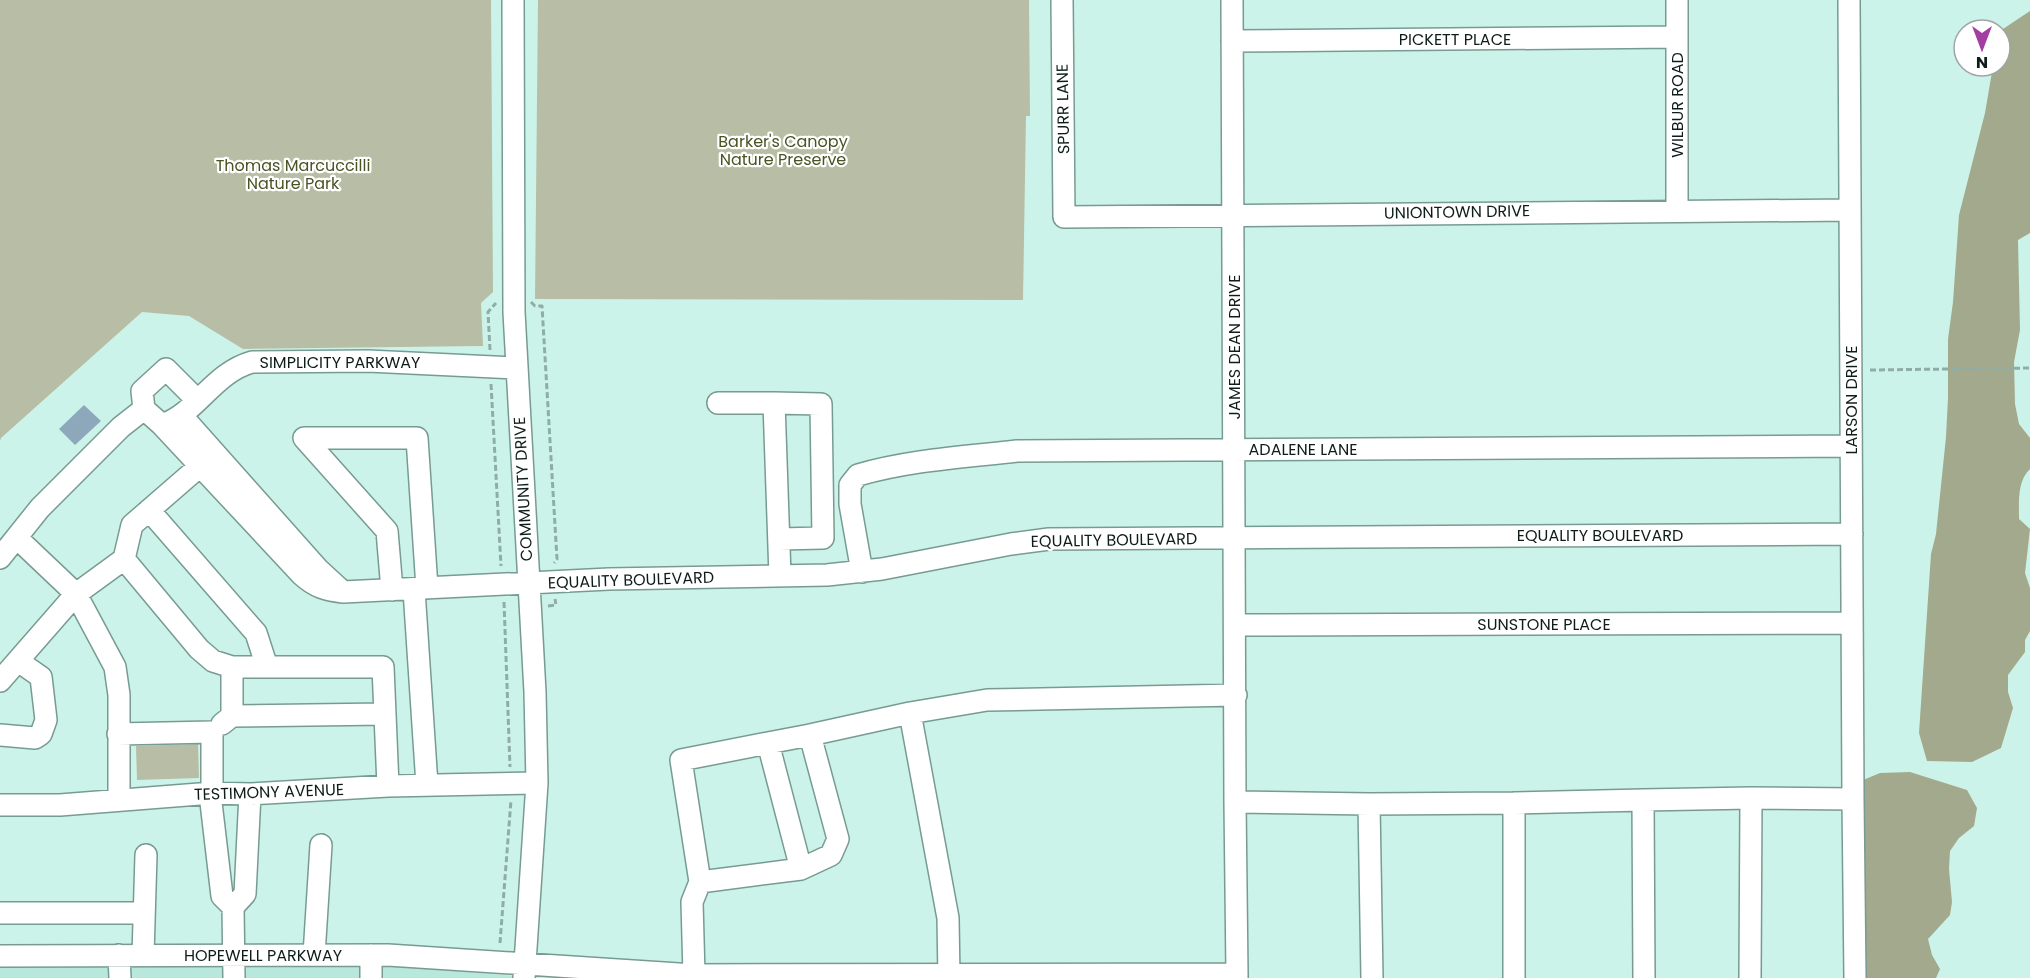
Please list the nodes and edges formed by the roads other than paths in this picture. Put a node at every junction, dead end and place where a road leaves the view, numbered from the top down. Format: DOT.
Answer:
graph roads {
  1 [pos="513,0"];
  2 [pos="1062,0"];
  3 [pos="1232,0"];
  4 [pos="1677,0"];
  5 [pos="1849,0"];
  6 [pos="1677,38"];
  7 [pos="1232,41"];
  8 [pos="1677,210"];
  9 [pos="1850,210"];
  10 [pos="1234,215"];
  11 [pos="1064,217"];
  12 [pos="517,368"];
  13 [pos="197,400"];
  14 [pos="718,403"];
  15 [pos="774,403"];
  16 [pos="144,409"];
  17 [pos="181,415"];
  18 [pos="162,425"];
  19 [pos="1851,446"];
  20 [pos="1235,449"];
  21 [pos="200,466"];
  22 [pos="149,510"];
  23 [pos="1852,534"];
  24 [pos="17,538"];
  25 [pos="1235,538"];
  26 [pos="779,539"];
  27 [pos="0,558"];
  28 [pos="124,559"];
  29 [pos="862,572"];
  30 [pos="780,576"];
  31 [pos="529,583"];
  32 [pos="420,589"];
  33 [pos="392,590"];
  34 [pos="343,592"];
  35 [pos="76,594"];
  36 [pos="1852,623"];
  37 [pos="1236,625"];
  38 [pos="18,661"];
  39 [pos="232,667"];
  40 [pos="267,667"];
  41 [pos="0,681"];
  42 [pos="1236,695"];
  43 [pos="909,713"];
  44 [pos="385,714"];
  45 [pos="232,716"];
  46 [pos="212,732"];
  47 [pos="118,734"];
  48 [pos="0,735"];
  49 [pos="810,735"];
  50 [pos="768,743"];
  51 [pos="537,783"];
  52 [pos="427,785"];
  53 [pos="388,786"];
  54 [pos="211,794"];
  55 [pos="250,794"];
  56 [pos="1751,798"];
  57 [pos="1853,799"];
  58 [pos="119,800"];
  59 [pos="1643,800"];
  60 [pos="1235,802"];
  61 [pos="1514,803"];
  62 [pos="1369,804"];
  63 [pos="0,805"];
  64 [pos="321,845"];
  65 [pos="146,855"];
  66 [pos="801,869"];
  67 [pos="700,882"];
  68 [pos="233,907"];
  69 [pos="0,913"];
  70 [pos="144,913"];
  71 [pos="119,955"];
  72 [pos="143,955"];
  73 [pos="314,955"];
  74 [pos="371,955"];
  75 [pos="0,956"];
  76 [pos="234,956"];
  77 [pos="525,972"];
  78 [pos="694,975"];
  79 [pos="1237,976"];
  80 [pos="949,977"];
  81 [pos="120,978"];
  82 [pos="234,978"];
  83 [pos="371,978"];
  84 [pos="1372,978"];
  85 [pos="1514,978"];
  86 [pos="1644,978"];
  87 [pos="1750,978"];
  88 [pos="1854,978"];
  1 -- 12 [label="street, COMMUNITY DRIVE"];
  2 -- 11 [label="street, SPURR LANE"];
  3 -- 7 [label="street, JAMES DEAN DRIVE"];
  4 -- 6 [label="street, WILBUR ROAD"];
  5 -- 9 [label="street, LARSON DRIVE"];
  6 -- 7 [label="street, PICKETT PLACE"];
  6 -- 8 [label="street, WILBUR ROAD"];
  7 -- 10 [label="street, JAMES DEAN DRIVE"];
  8 -- 9 [label="street, UNIONTOWN DRIVE"];
  8 -- 10 [label="street, UNIONTOWN DRIVE"];
  9 -- 19 [label="street, LARSON DRIVE"];
  10 -- 11 [label="street, UNIONTOWN DRIVE"];
  10 -- 20 [label="street, JAMES DEAN DRIVE"];
  12 -- 13 [label="street, SIMPLICITY PARKWAY"];
  12 -- 31 [label="street, COMMUNITY DRIVE"];
  13 -- 16 [label="street"];
  13 -- 17 [label="street"];
  14 -- 15 [label="street"];
  15 -- 26 [label="street"];
  15 -- 26 [label="street"];
  16 -- 18 [label="street"];
  16 -- 24 [label="street"];
  17 -- 18 [label="street"];
  17 -- 34 [label="street"];
  18 -- 21 [label="street, EQUALITY BOULEVARD"];
  19 -- 20 [label="street, ADALENE LANE"];
  19 -- 23 [label="street, LARSON DRIVE"];
  20 -- 25 [label="street, JAMES DEAN DRIVE"];
  20 -- 29 [label="street, ADALENE LANE"];
  21 -- 22 [label="street"];
  21 -- 34 [label="street, EQUALITY BOULEVARD"];
  22 -- 28 [label="street"];
  22 -- 40 [label="street"];
  23 -- 25 [label="street, EQUALITY BOULEVARD"];
  23 -- 36 [label="street, LARSON DRIVE"];
  24 -- 27 [label="street"];
  24 -- 35 [label="street"];
  25 -- 29 [label="street, EQUALITY BOULEVARD"];
  25 -- 37 [label="street, JAMES DEAN DRIVE"];
  26 -- 30 [label="street"];
  28 -- 35 [label="street"];
  28 -- 39 [label="street"];
  29 -- 30 [label="street, EQUALITY BOULEVARD"];
  30 -- 31 [label="street, EQUALITY BOULEVARD"];
  31 -- 32 [label="street, EQUALITY BOULEVARD"];
  31 -- 51 [label="street, COMMUNITY DRIVE"];
  32 -- 33 [label="street, EQUALITY BOULEVARD"];
  32 -- 33 [label="street"];
  32 -- 52 [label="street"];
  33 -- 34 [label="street, EQUALITY BOULEVARD"];
  35 -- 38 [label="street"];
  35 -- 47 [label="street"];
  36 -- 37 [label="street, SUNSTONE PLACE"];
  36 -- 57 [label="street, LARSON DRIVE"];
  37 -- 42 [label="street, JAMES DEAN DRIVE"];
  38 -- 41 [label="street"];
  38 -- 48 [label="street"];
  39 -- 40 [label="street"];
  39 -- 45 [label="street"];
  40 -- 44 [label="street"];
  42 -- 43 [label="street"];
  42 -- 60 [label="street, JAMES DEAN DRIVE"];
  43 -- 49 [label="street"];
  43 -- 80 [label="street"];
  44 -- 45 [label="street"];
  44 -- 53 [label="street"];
  45 -- 46 [label="street"];
  46 -- 47 [label="street"];
  46 -- 54 [label="street"];
  47 -- 58 [label="street"];
  49 -- 50 [label="street"];
  49 -- 66 [label="street"];
  50 -- 66 [label="street"];
  50 -- 67 [label="street"];
  51 -- 52 [label="street, TESTIMONY AVENUE"];
  51 -- 77 [label="street, COMMUNITY DRIVE"];
  52 -- 53 [label="street, TESTIMONY AVENUE"];
  53 -- 55 [label="street, TESTIMONY AVENUE"];
  54 -- 55 [label="street, TESTIMONY AVENUE"];
  54 -- 58 [label="street, TESTIMONY AVENUE"];
  54 -- 68 [label="street"];
  55 -- 68 [label="street"];
  56 -- 57 [label="street"];
  56 -- 59 [label="street"];
  56 -- 87 [label="street"];
  57 -- 88 [label="street, LARSON DRIVE"];
  58 -- 63 [label="street, TESTIMONY AVENUE"];
  59 -- 61 [label="street"];
  59 -- 86 [label="street"];
  60 -- 62 [label="street"];
  60 -- 79 [label="street, JAMES DEAN DRIVE"];
  61 -- 62 [label="street"];
  61 -- 85 [label="street"];
  62 -- 84 [label="street"];
  64 -- 73 [label="street"];
  65 -- 70 [label="street"];
  66 -- 67 [label="street"];
  67 -- 78 [label="street"];
  68 -- 76 [label="street"];
  69 -- 70 [label="street"];
  70 -- 72 [label="street"];
  71 -- 72 [label="street, HOPEWELL PARKWAY"];
  71 -- 75 [label="street, HOPEWELL PARKWAY"];
  71 -- 81 [label="street"];
  72 -- 76 [label="street, HOPEWELL PARKWAY"];
  73 -- 74 [label="street, HOPEWELL PARKWAY"];
  73 -- 76 [label="street, HOPEWELL PARKWAY"];
  74 -- 77 [label="street, HOPEWELL PARKWAY"];
  74 -- 83 [label="street"];
  76 -- 82 [label="street"];
  77 -- 78 [label="street, HOPEWELL PARKWAY"];
  78 -- 80 [label="street, HOPEWELL PARKWAY"];
  79 -- 80 [label="street, HOPEWELL PARKWAY"];
}
